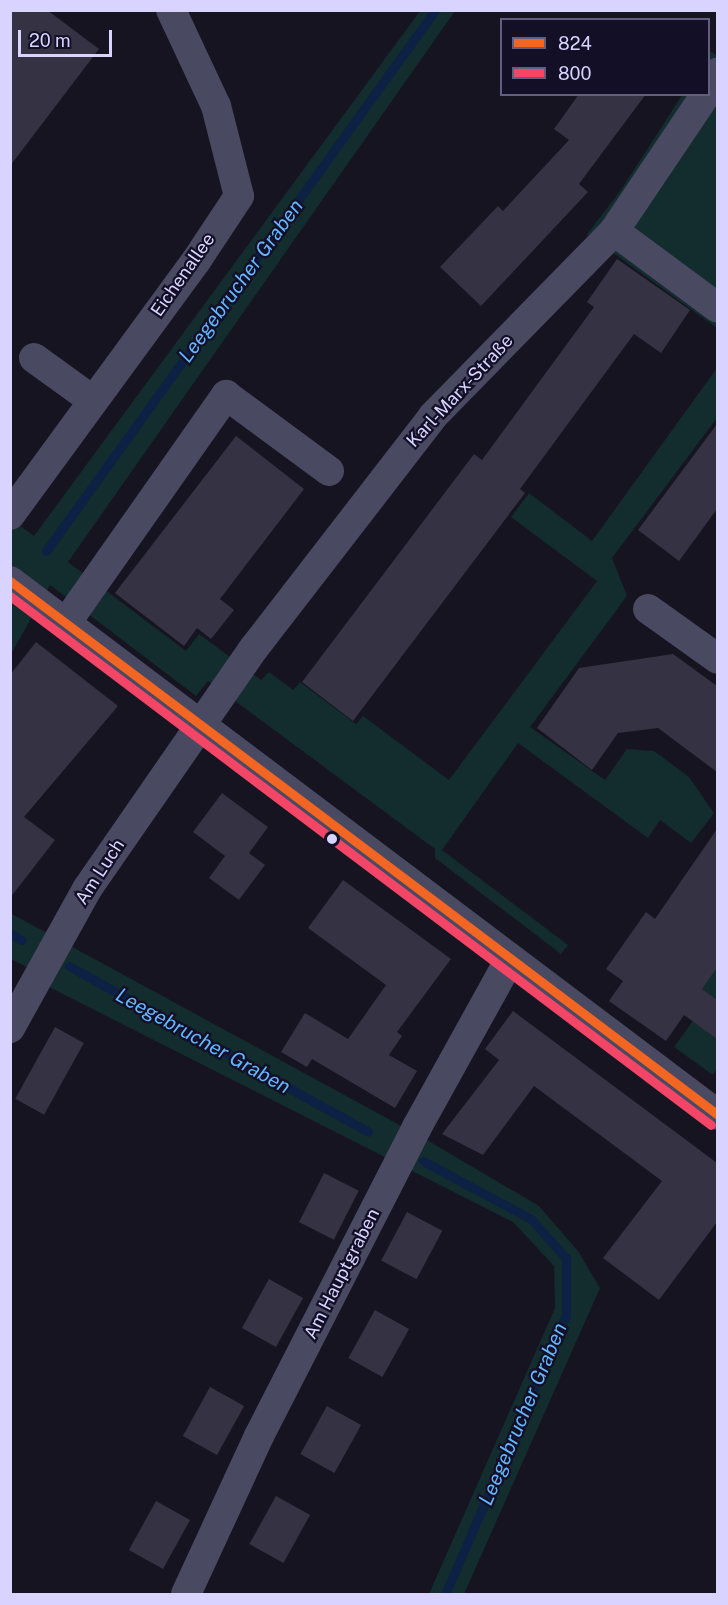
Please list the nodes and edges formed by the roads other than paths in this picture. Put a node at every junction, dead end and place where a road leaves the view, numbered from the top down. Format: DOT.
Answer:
graph roads {
  1 [pos="171,10"];
  2 [pos="717,72"];
  3 [pos="710,88"];
  4 [pos="705,96"];
  5 [pos="614,231"];
  6 [pos="717,308"];
  7 [pos="33,358"];
  8 [pos="92,400"];
  9 [pos="329,471"];
  10 [pos="10,515"];
  11 [pos="10,581"];
  12 [pos="648,609"];
  13 [pos="66,623"];
  14 [pos="717,659"];
  15 [pos="199,724"];
  16 [pos="510,959"];
  17 [pos="10,1028"];
  18 [pos="717,1115"];
  19 [pos="186,1594"];
  1 -- 8 [label="street, Eichenallee"];
  2 -- 3 [label="street, Karl-Marx-Straße"];
  4 -- 5 [label="street, Karl-Marx-Straße"];
  5 -- 6 [label="street"];
  5 -- 15 [label="street, Karl-Marx-Straße"];
  7 -- 8 [label="street"];
  8 -- 10 [label="street, Eichenallee"];
  9 -- 13 [label="street"];
  11 -- 13 [label="street"];
  12 -- 14 [label="street"];
  13 -- 15 [label="street"];
  15 -- 16 [label="street"];
  15 -- 17 [label="street, Am Luch"];
  16 -- 18 [label="street"];
  16 -- 19 [label="street, Am Hauptgraben"];
}
